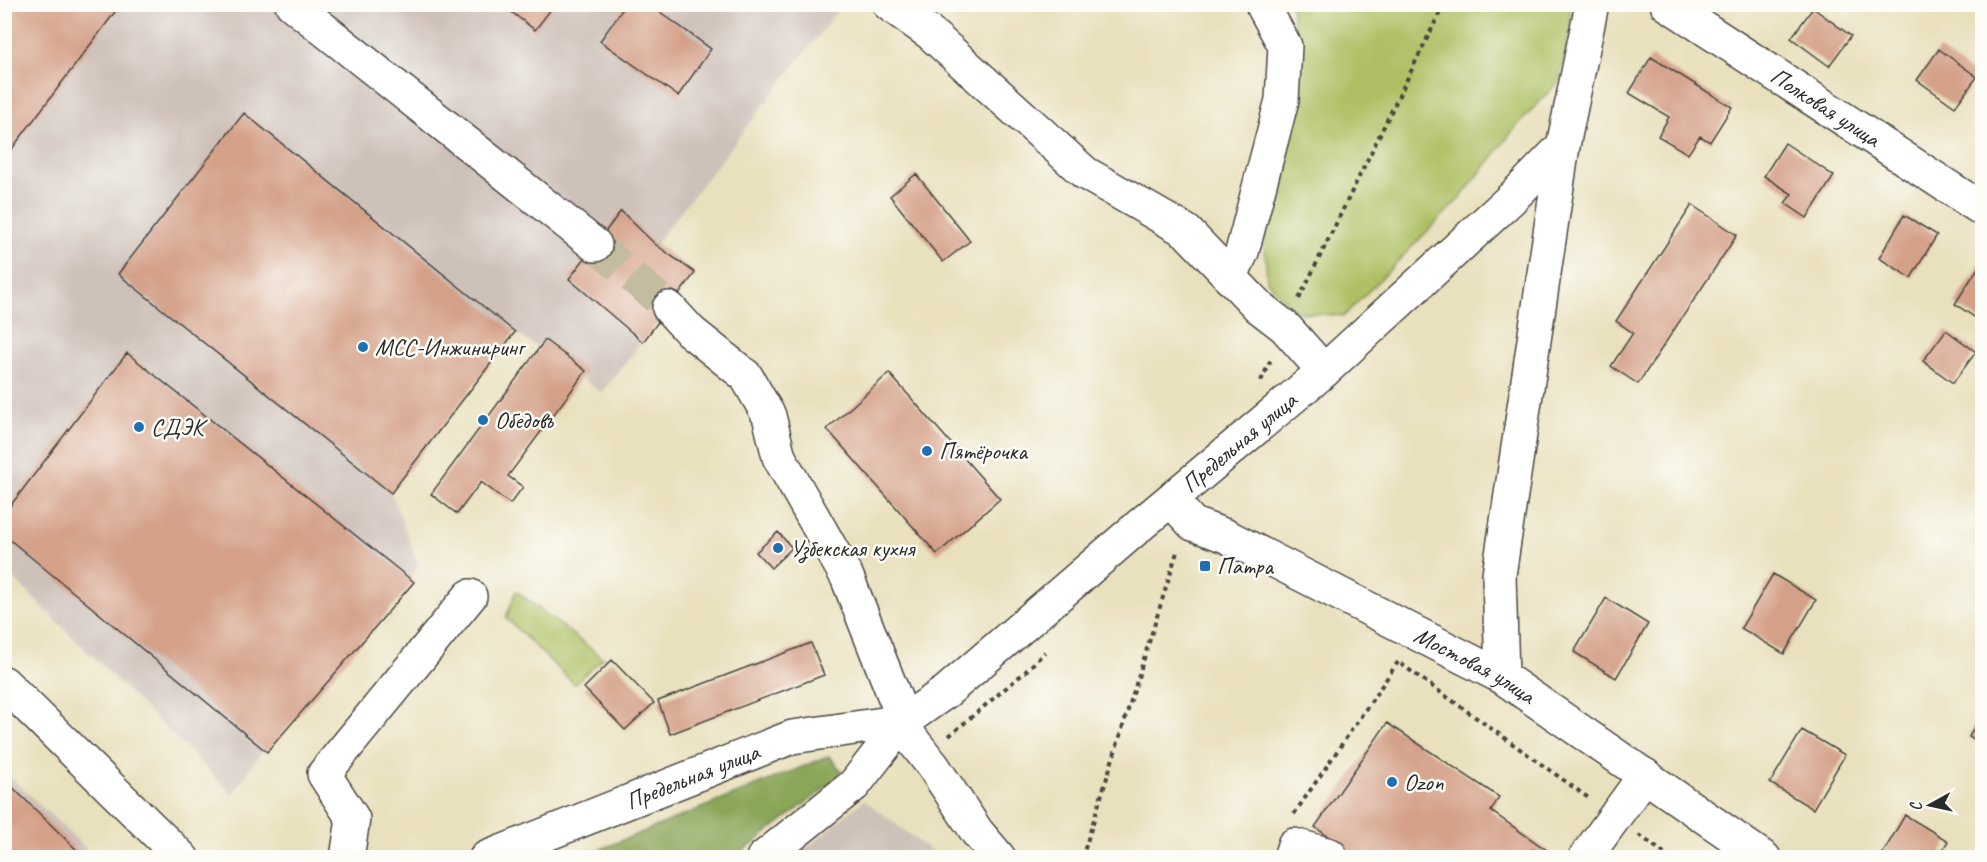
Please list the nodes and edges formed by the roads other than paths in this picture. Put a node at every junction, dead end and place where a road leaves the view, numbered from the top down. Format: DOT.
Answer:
graph roads {
  1 [pos="292,4"];
  2 [pos="889,4"];
  3 [pos="1262,4"];
  4 [pos="1592,4"];
  5 [pos="1667,4"];
  6 [pos="1563,146"];
  7 [pos="1983,209"];
  8 [pos="595,245"];
  9 [pos="1230,278"];
  10 [pos="669,308"];
  11 [pos="1324,371"];
  12 [pos="1172,500"];
  13 [pos="470,596"];
  14 [pos="1502,677"];
  15 [pos="4,683"];
  16 [pos="904,721"];
  17 [pos="1645,775"];
  18 [pos="1292,851"];
  19 [pos="1330,855"];
  20 [pos="182,858"];
  21 [pos="347,858"];
  22 [pos="486,858"];
  23 [pos="762,858"];
  24 [pos="999,858"];
  25 [pos="1585,858"];
  26 [pos="1764,858"];
  1 -- 8 [label="street"];
  2 -- 9 [label="street"];
  3 -- 9 [label="street"];
  4 -- 6 [label="street"];
  5 -- 7 [label="street, Полковая улица"];
  6 -- 11 [label="street, Предельная улица"];
  6 -- 14 [label="street"];
  9 -- 11 [label="street"];
  10 -- 16 [label="street"];
  11 -- 12 [label="street, Предельная улица"];
  12 -- 14 [label="street, Мостовая улица"];
  12 -- 16 [label="street, Предельная улица"];
  13 -- 21 [label="street"];
  14 -- 17 [label="street, Мостовая улица"];
  15 -- 20 [label="street"];
  16 -- 22 [label="street, Предельная улица"];
  16 -- 23 [label="street, Предельная улица"];
  16 -- 24 [label="street"];
  17 -- 25 [label="street"];
  17 -- 26 [label="street, Мостовая улица"];
  18 -- 19 [label="street"];
}
